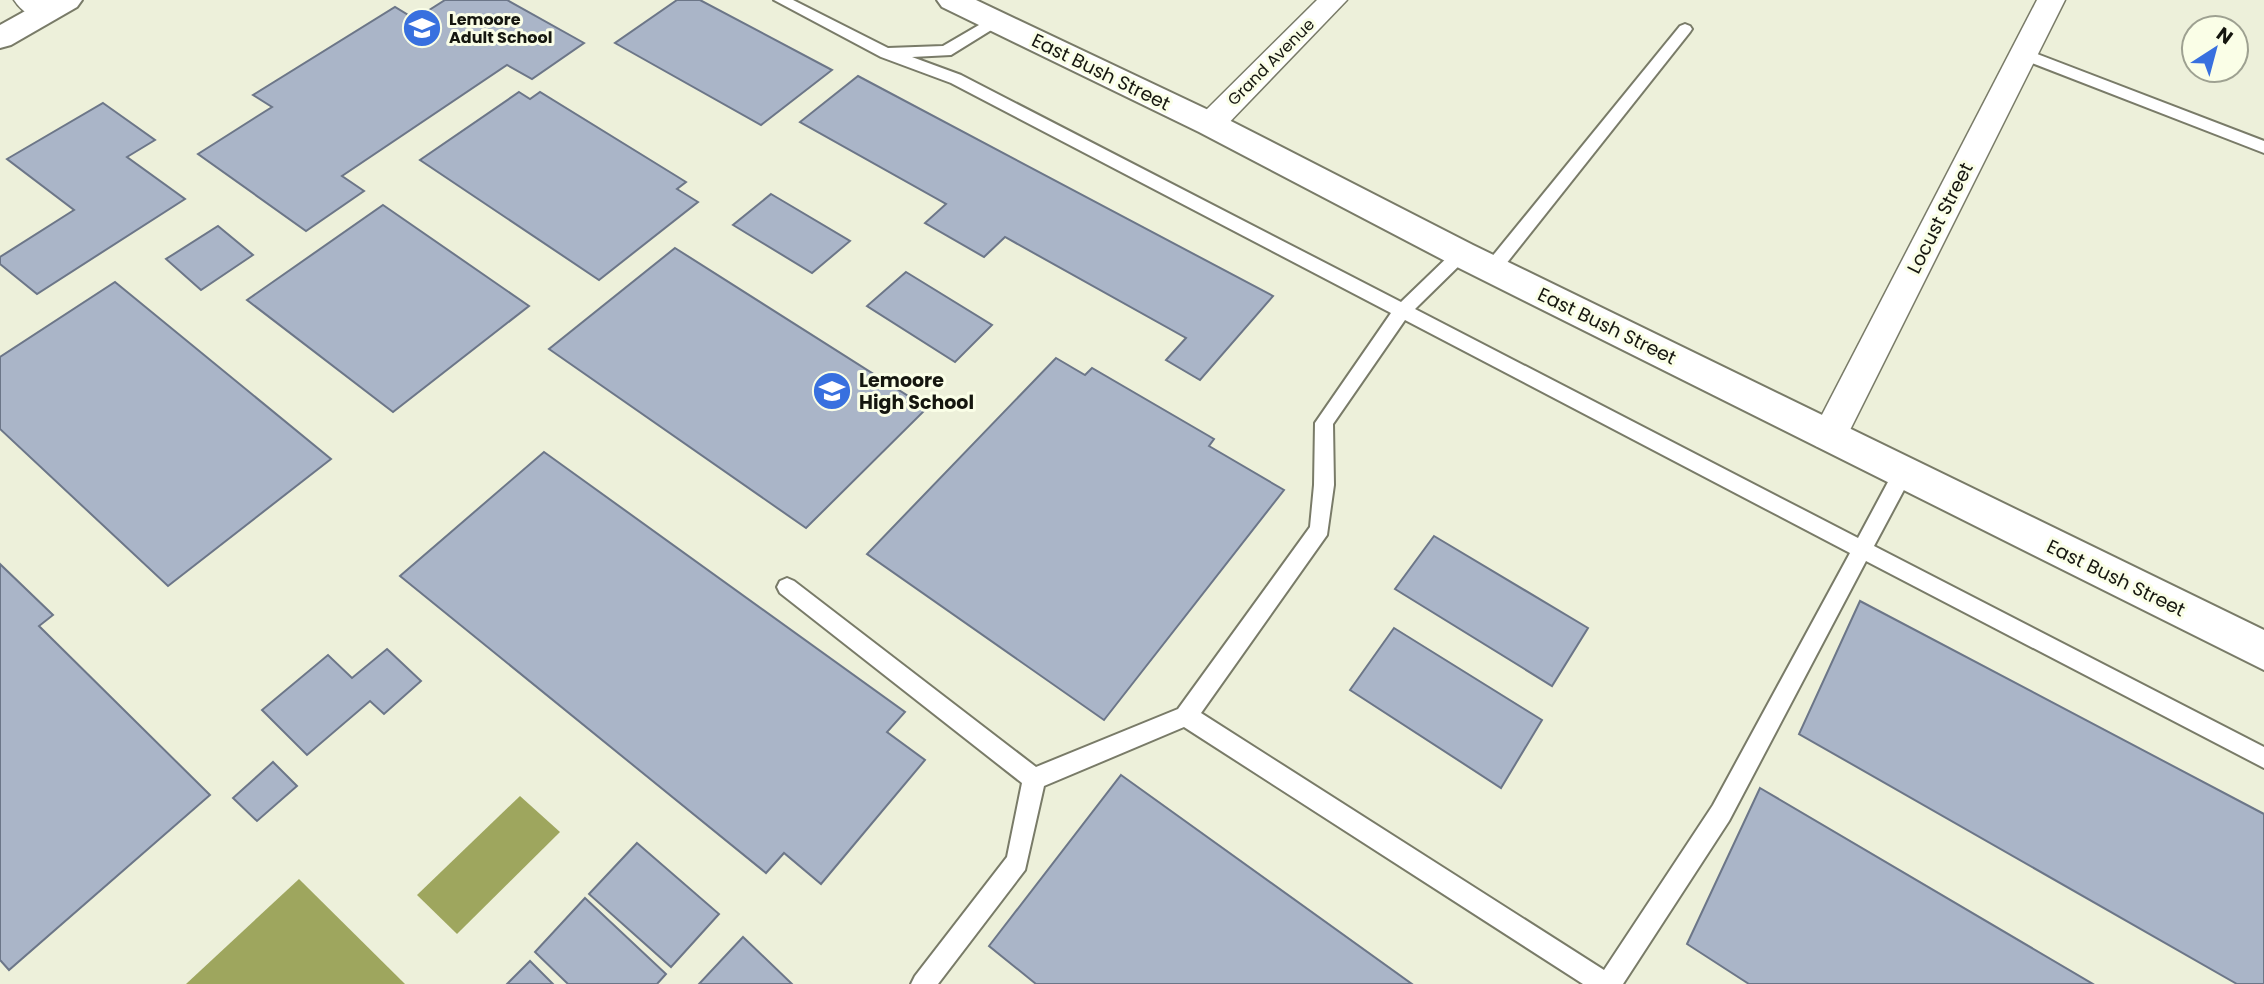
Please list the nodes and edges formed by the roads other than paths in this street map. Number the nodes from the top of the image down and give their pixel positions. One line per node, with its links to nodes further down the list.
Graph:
1 (781, 0): 9 (lane)
2 (952, 0): 6 (main road, East Bush Street)
3 (1334, 0): 11 (street, Grand Avenue)
4 (2051, 0): 10 (street, Locust Street)
5 (47, 4): 8 (main road)
6 (996, 21): 9 (lane); 11 (main road, East Bush Street)
7 (1685, 29): 13 (lane)
8 (0, 38)
9 (886, 53): 14 (lane)
10 (2024, 54): 12 (lane); 15 (street, Locust Street)
11 (1210, 124): 13 (main road, East Bush Street)
12 (2264, 147)
13 (1476, 262): 14 (lane); 15 (main road, East Bush Street)
14 (1403, 310): 17 (lane); 20 (lane)
15 (1829, 436): 16 (main road, East Bush Street)
16 (1903, 473): 17 (lane); 19 (main road, East Bush Street)
17 (1864, 548): 21 (lane); 24 (lane)
18 (787, 587): 22 (lane)
19 (2264, 651)
20 (1186, 716): 22 (lane); 24 (lane)
21 (2264, 758)
22 (1034, 779): 23 (lane)
23 (923, 984)
24 (1607, 984)

